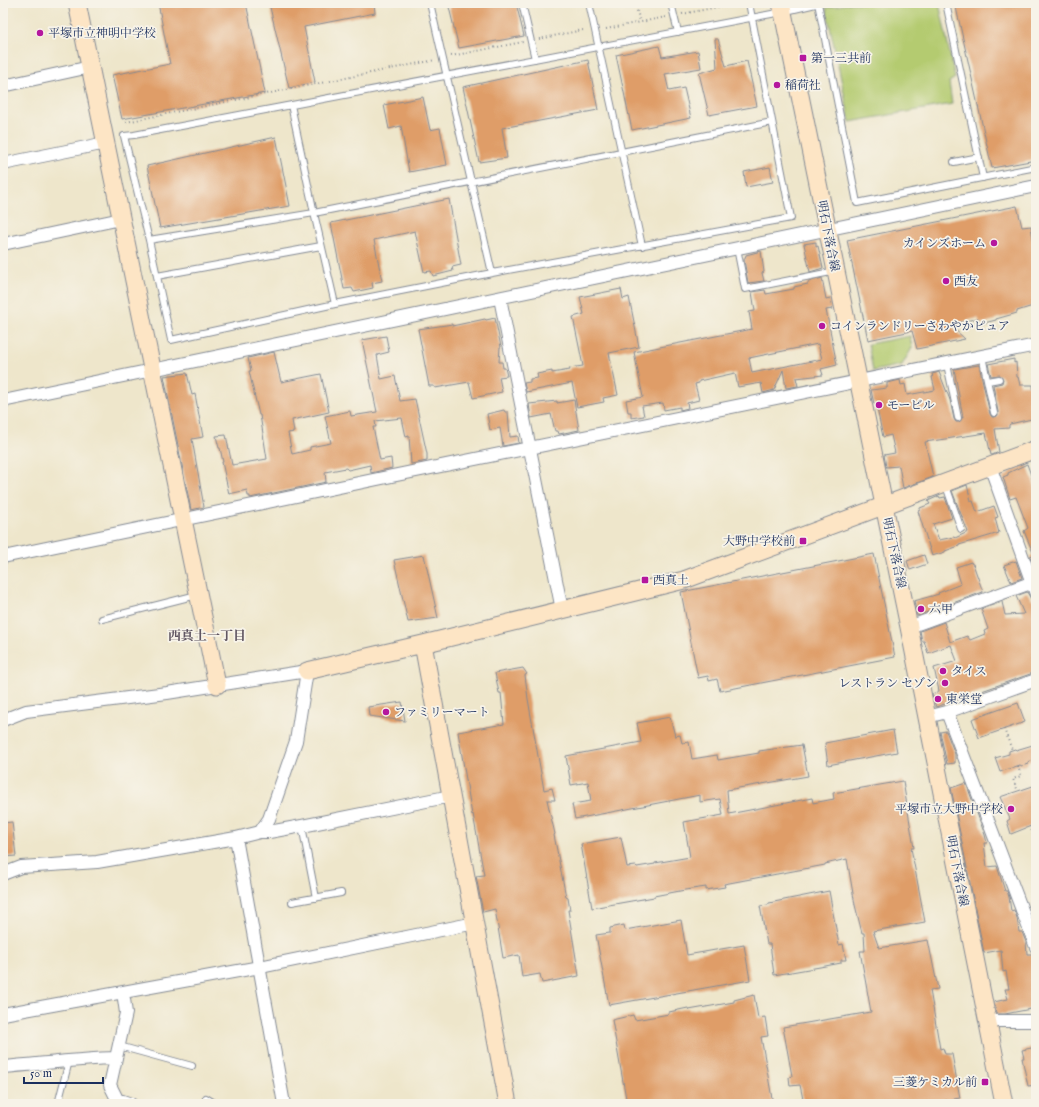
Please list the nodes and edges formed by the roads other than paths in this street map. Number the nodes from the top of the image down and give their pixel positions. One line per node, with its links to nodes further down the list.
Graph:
1 (77, 3): 14 (street)
2 (430, 3): 15 (lane)
3 (522, 3): 13 (lane)
4 (589, 3): 12 (lane)
5 (671, 3): 11 (lane)
6 (749, 3): 10 (lane)
7 (819, 3): 9 (lane); 25 (lane)
8 (946, 3): 21 (lane)
9 (781, 7): 10 (lane); 30 (street, 明石下落合線)
10 (752, 17): 11 (lane); 18 (lane)
11 (678, 32): 12 (lane)
12 (598, 47): 13 (lane); 20 (lane)
13 (535, 59): 15 (lane)
14 (90, 67): 16 (street); 19 (street)
15 (447, 76): 17 (lane); 26 (lane)
16 (3, 86)
17 (291, 105): 28 (lane); 31 (lane)
18 (772, 122): 20 (lane); 34 (lane)
19 (106, 143): 23 (street); 29 (street)
20 (621, 152): 26 (lane); 34 (lane)
21 (979, 157): 22 (lane); 25 (lane)
22 (954, 162)
23 (3, 164)
24 (1036, 167): 25 (lane)
25 (983, 178)
26 (471, 182): 28 (lane); 37 (lane)
27 (1036, 186): 30 (street)
28 (314, 213): 31 (lane); 33 (lane)
29 (121, 220): 32 (street); 44 (street)
30 (827, 230): 35 (street); 36 (street, 明石下落合線)
31 (149, 240): 38 (lane)
32 (3, 244)
33 (322, 246): 38 (lane); 40 (lane)
34 (642, 246): 37 (lane)
35 (737, 248): 36 (lane); 39 (street)
36 (836, 271): 47 (street, 明石下落合線)
37 (492, 273): 40 (lane)
38 (157, 276): 40 (lane)
39 (500, 298): 44 (street); 51 (street)
40 (335, 304)
41 (1036, 345): 42 (street)
42 (982, 356): 43 (street); 46 (lane)
43 (947, 364): 47 (street); 50 (lane)
44 (152, 370): 48 (street); 56 (street)
45 (999, 379): 46 (lane)
46 (988, 381): 49 (lane)
47 (858, 382): 51 (street); 55 (street, 明石下落合線)
48 (3, 401)
49 (994, 412)
50 (958, 418)
51 (530, 448): 56 (street); 62 (street)
52 (1036, 449): 53 (street)
53 (990, 466): 54 (street); 59 (street)
54 (945, 483): 55 (street); 57 (lane)
55 (884, 506): 62 (street); 64 (street, 明石下落合線)
56 (183, 520): 58 (street); 61 (street)
57 (961, 529)
58 (3, 557)
59 (1034, 582): 60 (street); 64 (street)
60 (1036, 594)
61 (198, 595): 63 (lane); 68 (street)
62 (562, 610): 65 (street)
63 (102, 619)
64 (909, 627): 70 (street, 明石下落合線)
65 (423, 644): 66 (street); 72 (street)
66 (307, 671): 68 (street); 74 (street)
67 (1036, 680): 69 (street)
68 (217, 685): 71 (street)
69 (947, 712): 70 (street); 81 (street)
70 (927, 717): 85 (street, 明石下落合線)
71 (3, 720)
72 (451, 796): 73 (street); 80 (street)
73 (302, 826): 74 (street); 78 (lane)
74 (260, 832): 75 (street)
75 (236, 838): 76 (street); 82 (street)
76 (3, 874)
77 (342, 893): 78 (lane)
78 (316, 898): 79 (lane)
79 (292, 902)
80 (475, 923): 82 (street); 97 (street)
81 (1036, 947)
82 (260, 967): 83 (street); 96 (street)
83 (123, 992): 84 (street); 87 (street)
84 (3, 1014)
85 (986, 1021): 86 (street); 98 (street, 明石下落合線)
86 (1036, 1021)
87 (119, 1046): 88 (street); 90 (lane)
88 (116, 1058): 89 (street); 94 (street)
89 (69, 1061): 91 (street); 93 (lane)
90 (192, 1066)
91 (3, 1067)
92 (206, 1098): 95 (lane)
93 (58, 1104)
94 (131, 1104)
95 (216, 1104)
96 (284, 1104)
97 (508, 1104)
98 (1004, 1104)

